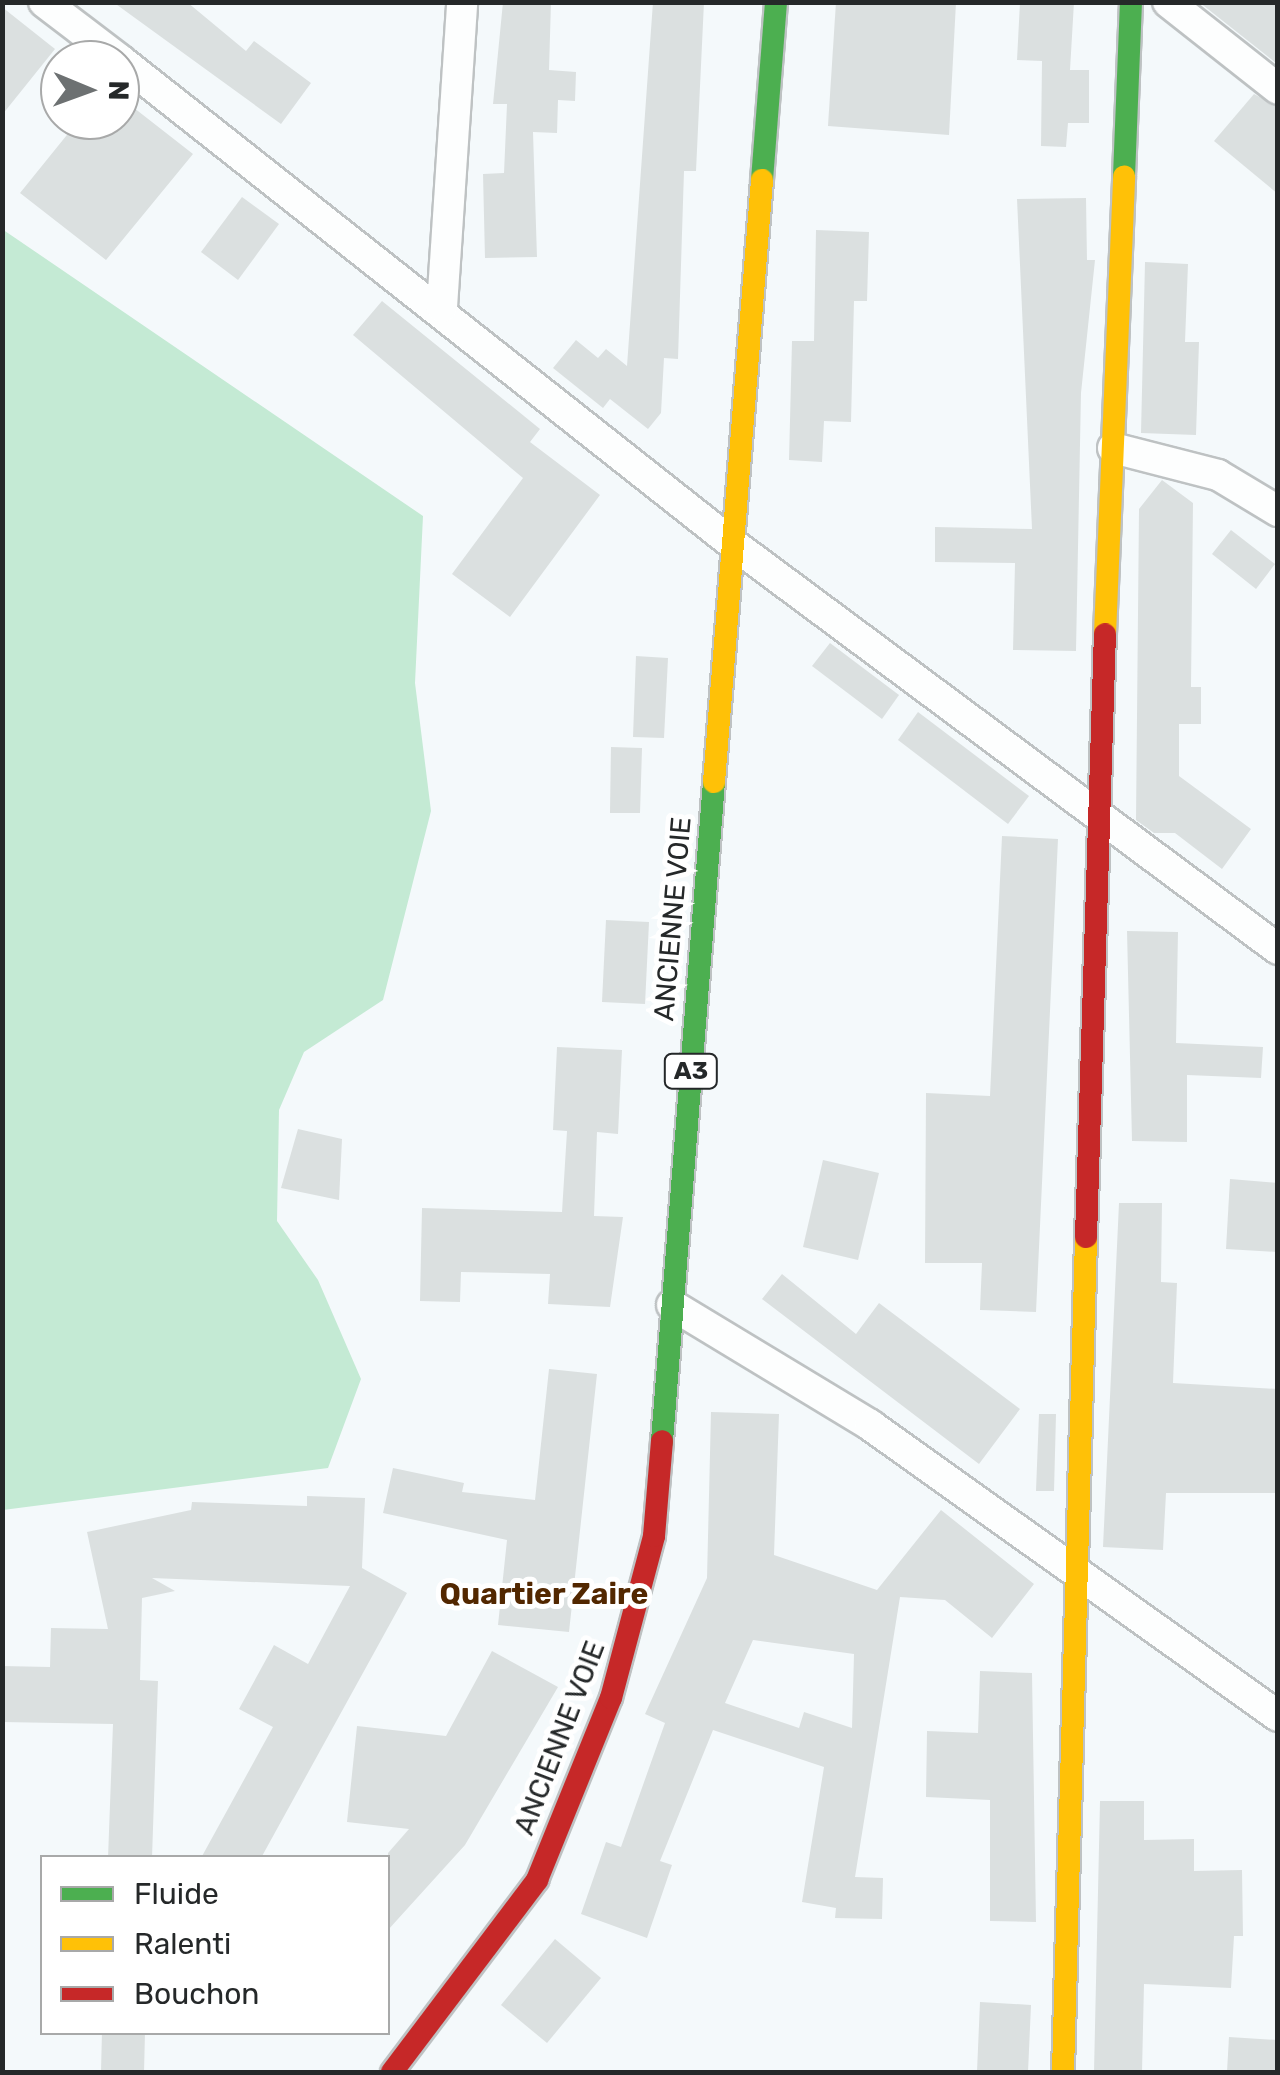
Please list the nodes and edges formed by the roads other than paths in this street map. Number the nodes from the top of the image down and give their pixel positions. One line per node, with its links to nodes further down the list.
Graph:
1 (44, 2): 6 (street)
2 (462, 2): 9 (street)
3 (776, 2): 12 (main road, ANCIENNE VOIE / A3)
4 (1131, 2): 10 (main road)
5 (1168, 2): 8 (street)
6 (94, 40)
7 (140, 75): 9 (street)
8 (1278, 89)
9 (442, 308): 12 (street)
10 (1113, 448): 11 (street); 13 (main road)
11 (1278, 511)
12 (733, 544): 13 (street); 15 (main road, ANCIENNE VOIE / A3)
13 (1096, 814): 14 (street); 16 (main road)
14 (1278, 949)
15 (672, 1304): 16 (street); 18 (main road, ANCIENNE VOIE / A3)
16 (1078, 1578): 17 (street); 19 (main road)
17 (1278, 1716)
18 (392, 2072)
19 (1063, 2072)

